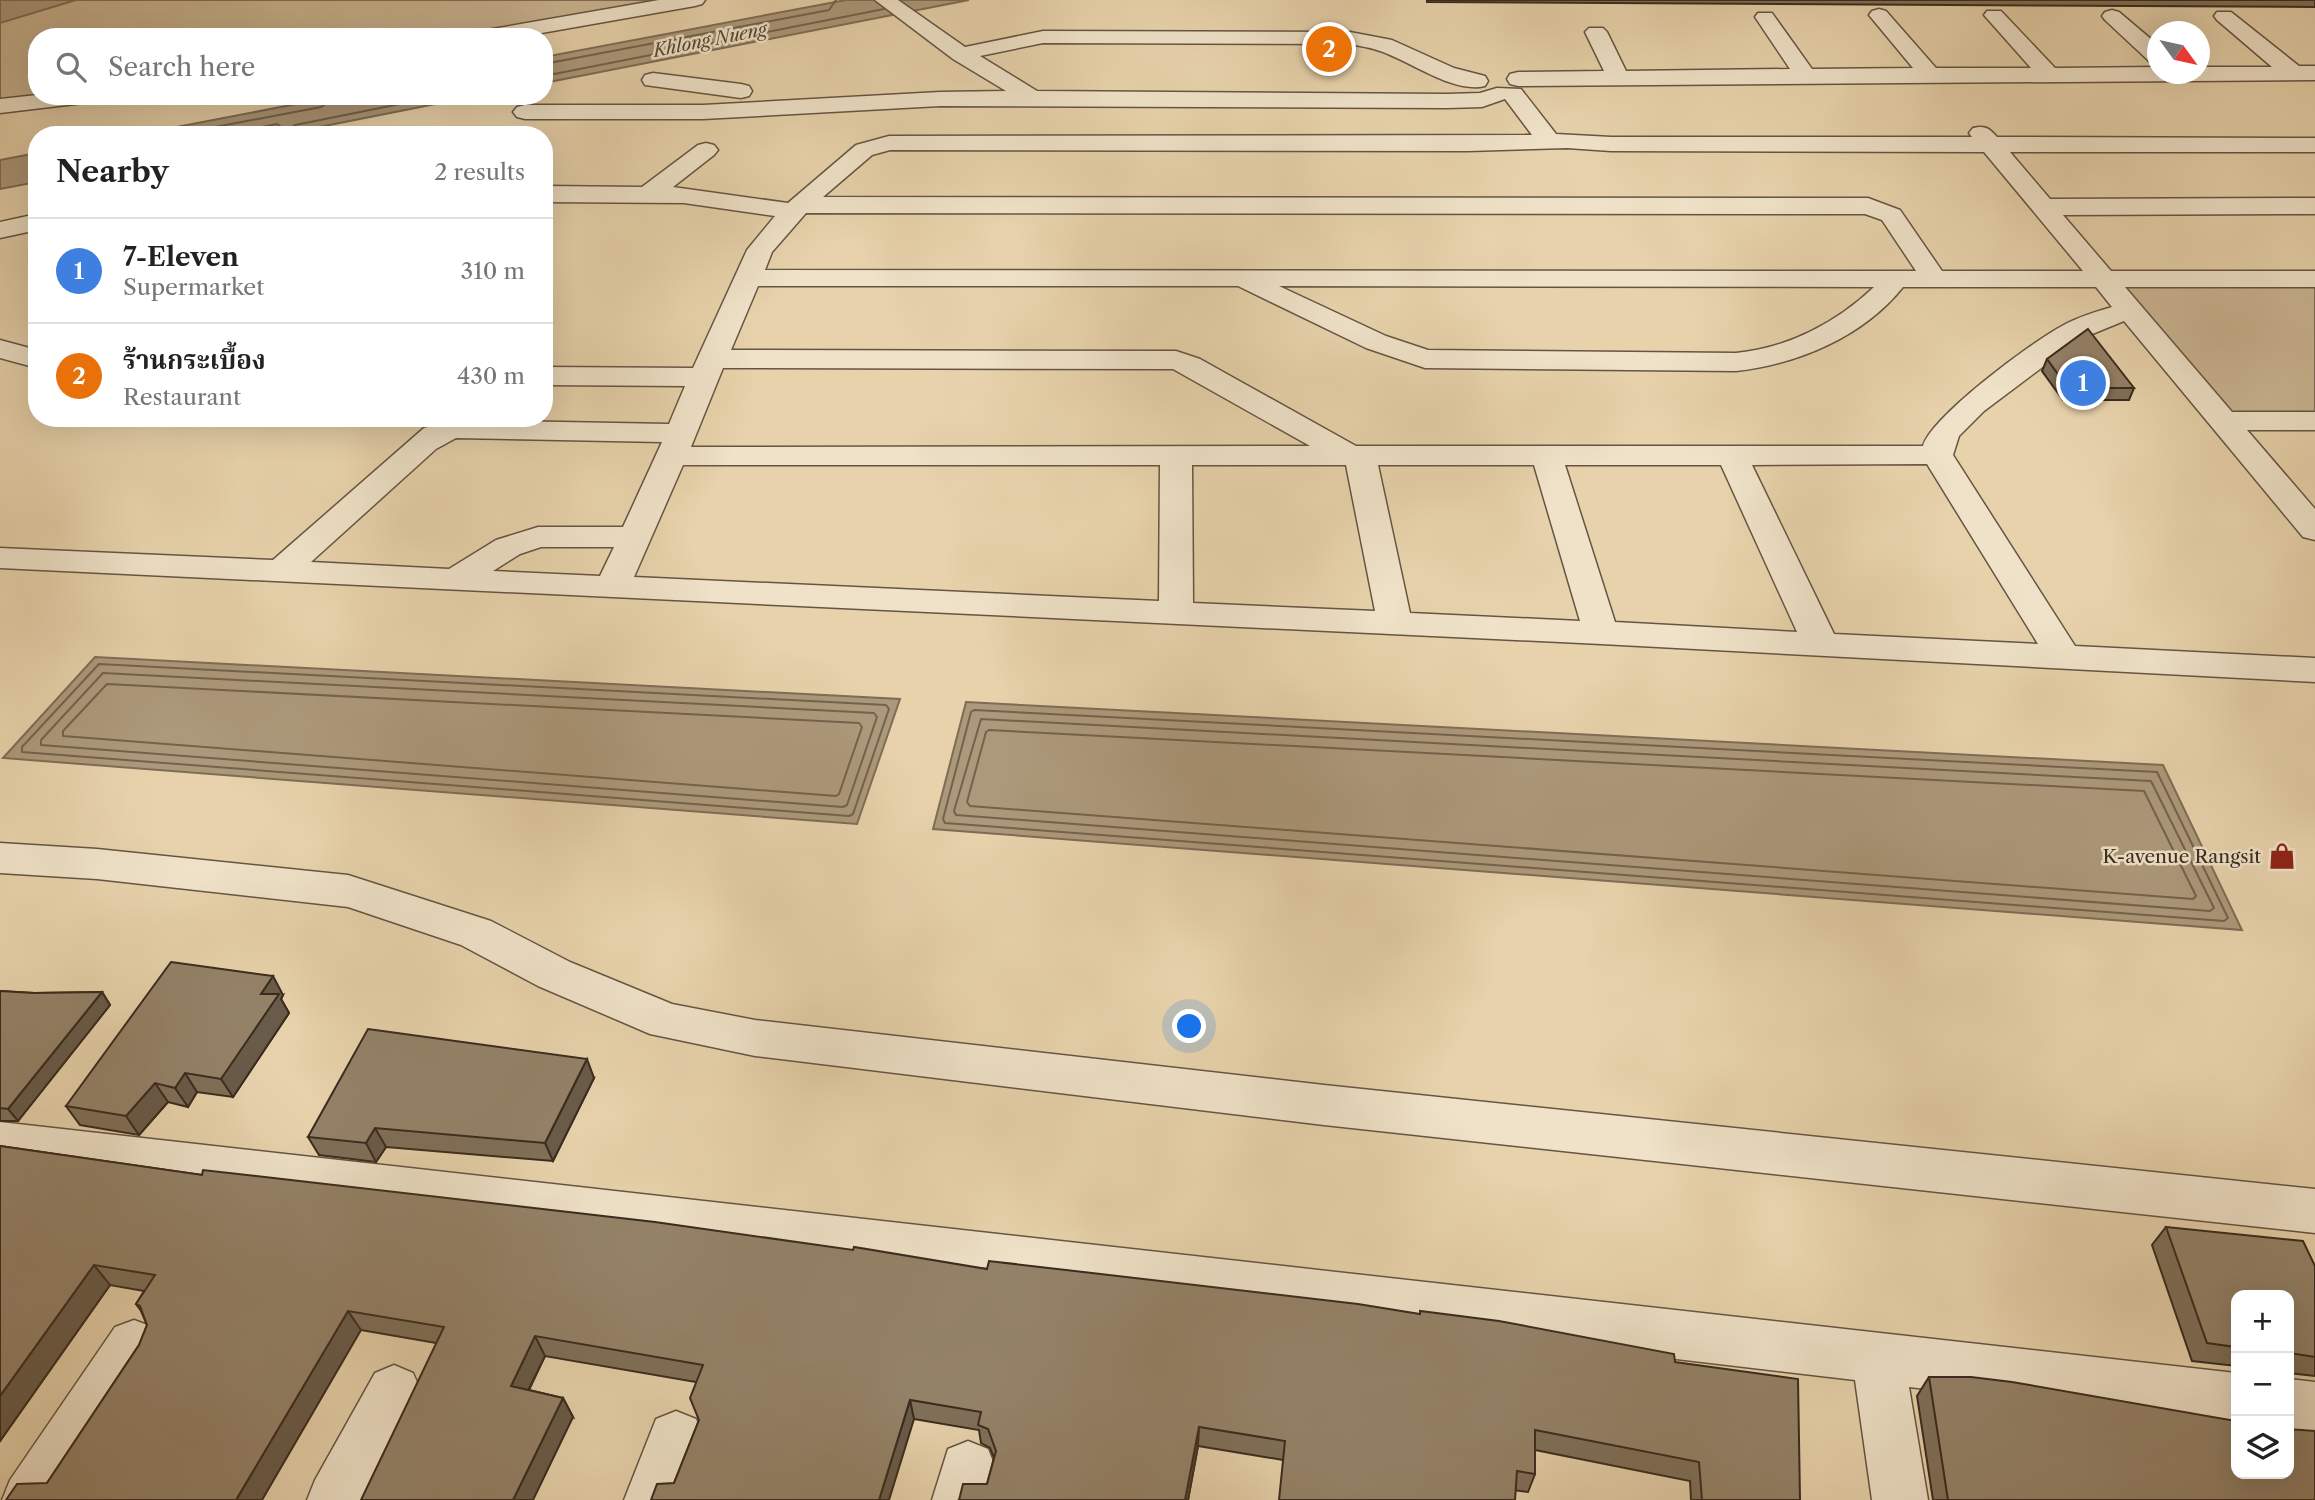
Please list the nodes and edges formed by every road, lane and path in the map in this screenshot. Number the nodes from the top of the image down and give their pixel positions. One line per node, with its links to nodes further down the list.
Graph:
1 (695, 0): 8 (street)
2 (885, 0): 12 (street)
3 (1879, 15): 17 (street)
4 (1994, 15): 18 (street)
5 (2112, 16): 11 (street)
6 (2224, 16): 13 (street)
7 (1765, 17): 16 (street)
8 (533, 28)
9 (1596, 32): 19 (street)
10 (1166, 36): 12 (street); 21 (street); 23 (street)
11 (2147, 47)
12 (961, 54): 22 (street)
13 (2304, 73): 15 (street)
14 (2147, 74): 18 (street)
15 (2210, 74)
16 (1805, 75): 17 (street); 19 (street)
17 (1930, 75): 18 (street)
18 (2050, 75)
19 (1618, 77): 21 (street)
20 (653, 80): 24 (street)
21 (1509, 89): 23 (street); 30 (street)
22 (1032, 98): 23 (street); 24 (street)
23 (1165, 98)
24 (940, 99): 27 (street)
25 (28, 103): 26 (street)
26 (0, 106)
27 (525, 113)
28 (2315, 133): 29 (street)
29 (1986, 138): 30 (street); 31 (street); 36 (street)
30 (1558, 141): 37 (street)
31 (2315, 145)
32 (706, 150): 34 (street)
33 (553, 194): 34 (street)
34 (649, 194): 37 (street)
35 (2315, 206): 36 (street)
36 (2043, 207): 45 (street)
37 (796, 208): 40 (street); 42 (street)
38 (28, 224): 39 (street)
39 (0, 230)
40 (747, 278): 41 (street); 49 (street)
41 (1238, 278): 43 (street); 43 (street)
42 (1934, 278): 43 (street); 45 (street)
43 (1895, 279)
44 (2315, 279): 45 (street)
45 (2107, 281): 46 (street)
46 (2132, 310): 51 (street); 55 (street)
47 (0, 349): 48 (street)
48 (28, 357)
49 (708, 368): 50 (street); 53 (street); 54 (street)
50 (553, 376)
51 (2223, 421): 52 (street); 59 (street)
52 (2315, 421)
53 (676, 445): 56 (street); 60 (street); 62 (street)
54 (1353, 455): 56 (street); 57 (street); 66 (street)
55 (1937, 455): 58 (street); 69 (street)
56 (1176, 456): 65 (street)
57 (1547, 457): 58 (street); 67 (street)
58 (1733, 457): 68 (street)
59 (2315, 530)
60 (635, 537): 63 (street); 64 (street)
61 (0, 558): 62 (street)
62 (282, 570): 63 (street)
63 (456, 579): 64 (street)
64 (612, 587): 65 (street)
65 (1175, 613): 66 (street)
66 (1395, 623): 67 (street)
67 (1601, 632): 68 (street)
68 (1821, 646): 69 (street)
69 (2063, 655): 70 (street)
70 (2315, 670)
71 (0, 858): 73 (street)
72 (0, 1142): 75 (street)
73 (2315, 1211)
74 (134, 1345): 81 (street)
75 (1878, 1358): 77 (street); 84 (street)
76 (394, 1391): 82 (street)
77 (2231, 1398)
78 (2294, 1406): 79 (street)
79 (2315, 1408)
80 (676, 1438): 83 (street)
81 (30, 1500)
82 (335, 1500)
83 (652, 1500)
84 (1900, 1500)

